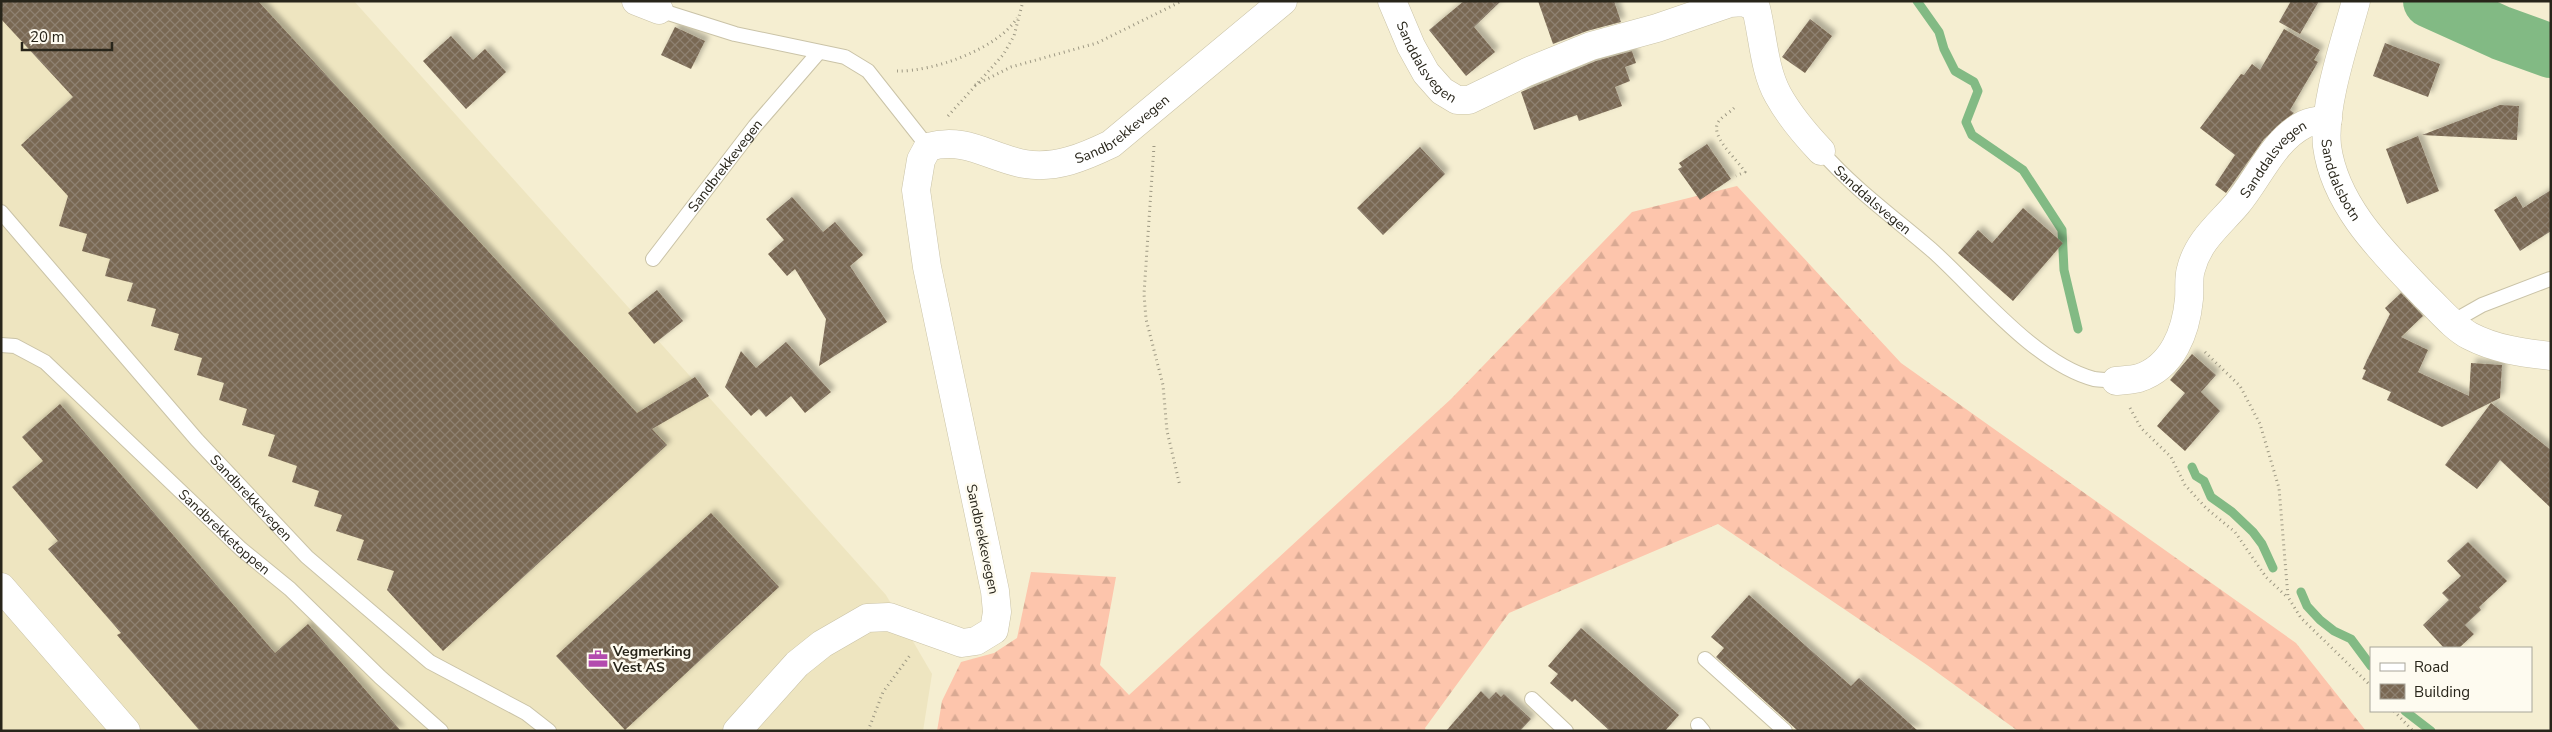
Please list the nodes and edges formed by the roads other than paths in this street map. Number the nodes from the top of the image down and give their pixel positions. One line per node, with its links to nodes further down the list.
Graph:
1 (1283, 1): 7 (street, Sandbrekkevegen)
2 (1392, 1): 8 (street, Sanddalsvegen)
3 (2356, 1): 6 (street, Sanddalsbotn)
4 (649, 4): 5 (lane)
5 (819, 52): 7 (lane); 10 (lane, Sandbrekkevegen)
6 (2328, 119): 12 (street, Sanddalsbotn); 15 (street, Sanddalsvegen)
7 (928, 146): 22 (street, Sandbrekkevegen)
8 (1820, 151): 15 (lane, Sanddalsvegen)
9 (1, 212): 21 (lane, Sandbrekkevegen)
10 (653, 259)
11 (2550, 279): 12 (lane)
12 (2452, 322): 14 (street, Sanddalsbotn)
13 (1, 345): 20 (lane, Sandbrekketoppen)
14 (2551, 356)
15 (2116, 380)
16 (1, 588): 19 (street)
17 (1705, 659): 24 (lane)
18 (1532, 699): 23 (lane)
19 (126, 731)
20 (442, 731)
21 (549, 731)
22 (736, 731)
23 (1566, 731)
24 (1785, 731)

